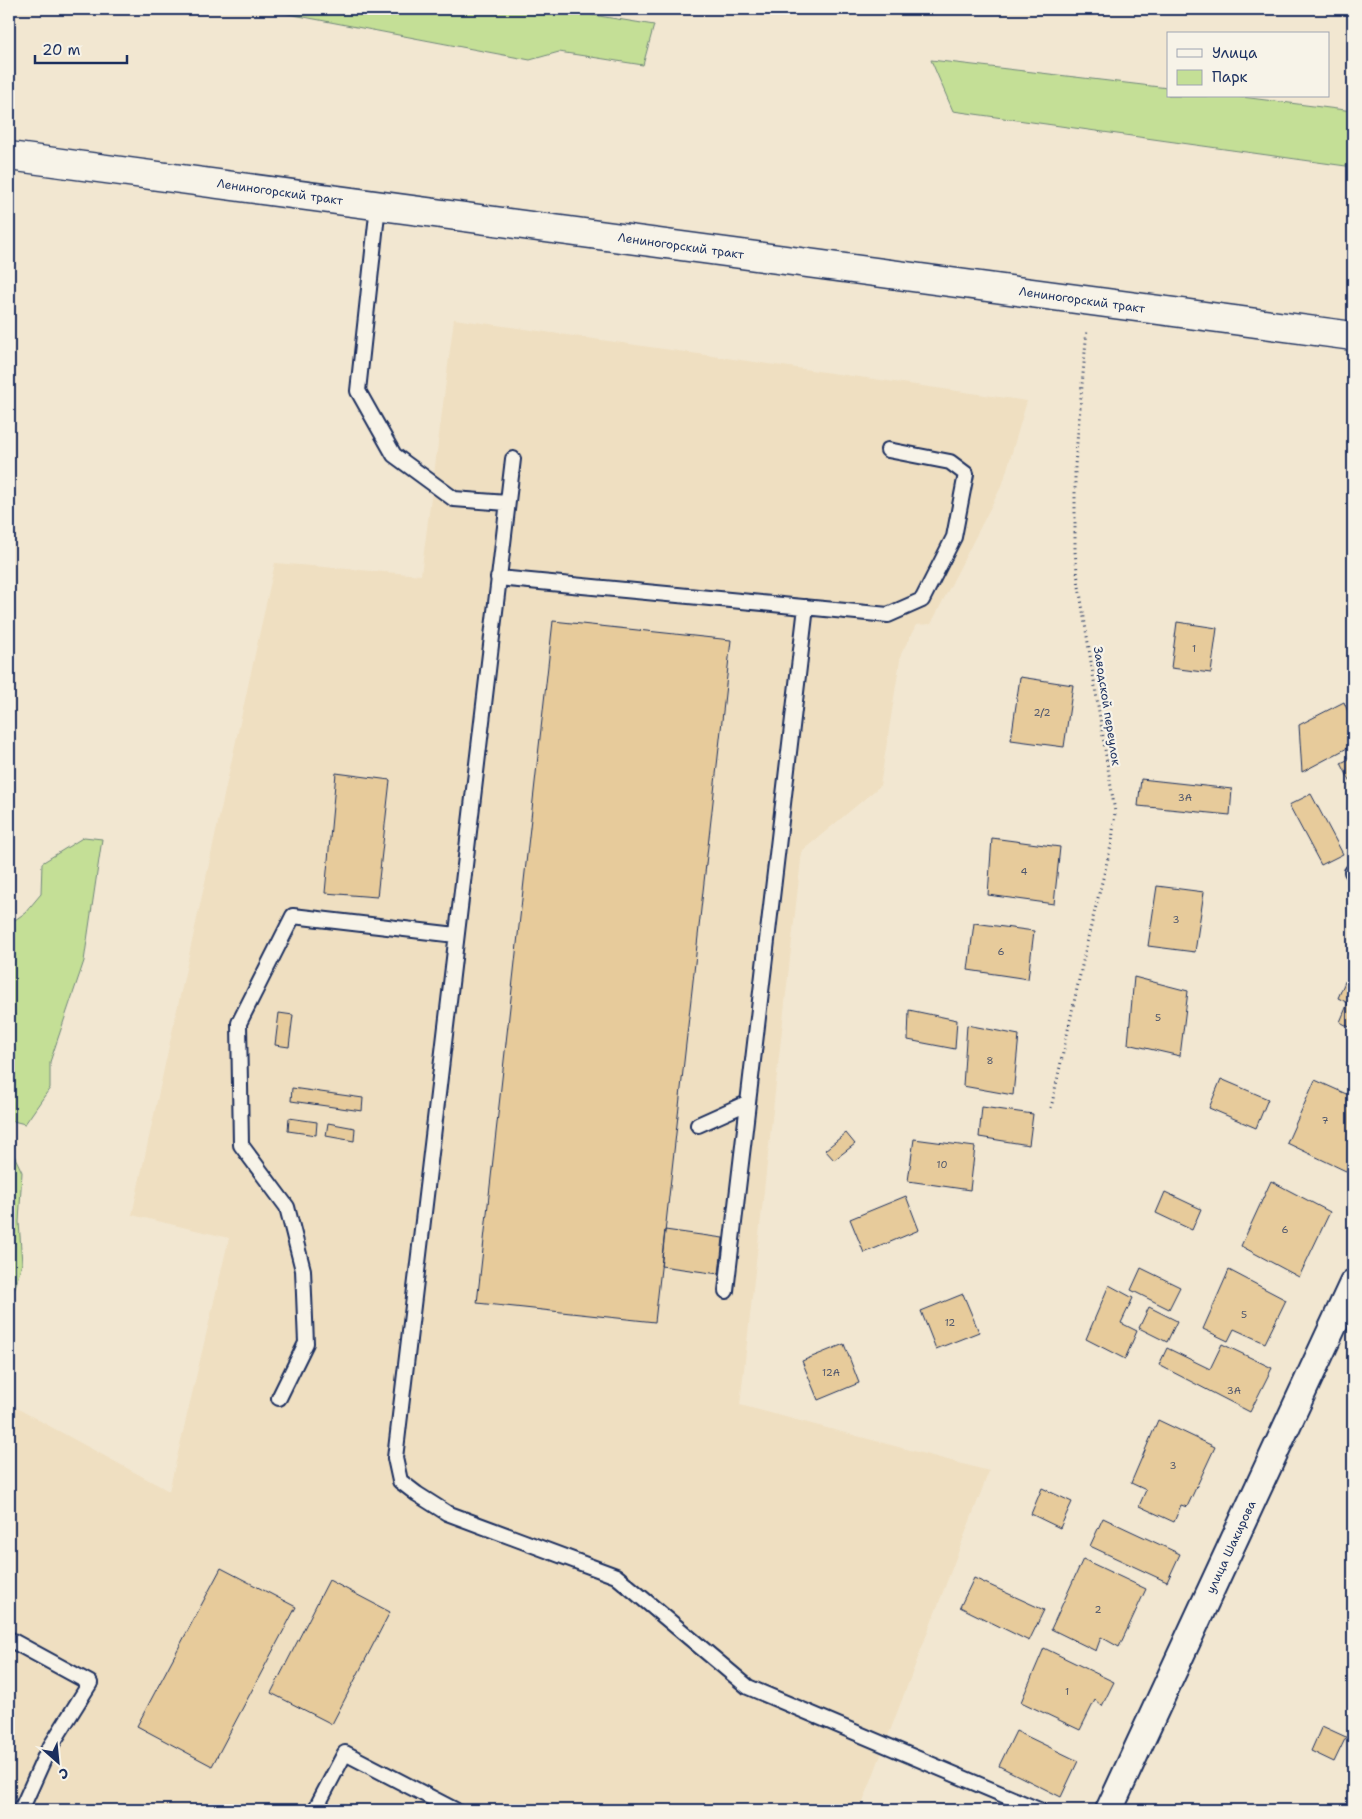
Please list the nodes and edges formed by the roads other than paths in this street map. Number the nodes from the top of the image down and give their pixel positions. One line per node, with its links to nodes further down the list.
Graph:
1 (9, 156): 2 (main road, Лениногорский тракт)
2 (378, 205): 3 (main road, Лениногорский тракт); 6 (lane)
3 (1353, 336)
4 (888, 450): 8 (lane)
5 (513, 459): 6 (lane)
6 (507, 503): 7 (lane)
7 (498, 578): 8 (lane); 9 (lane)
8 (806, 607): 10 (lane)
9 (456, 935): 14 (lane); 19 (lane)
10 (748, 1103): 11 (lane); 13 (lane)
11 (698, 1125)
12 (1353, 1283): 20 (street, улица Шакирова)
13 (726, 1291)
14 (279, 1398)
15 (9, 1638): 16 (lane)
16 (21, 1810)
17 (315, 1810): 18 (lane)
18 (454, 1810)
19 (1039, 1810)
20 (1109, 1810)

